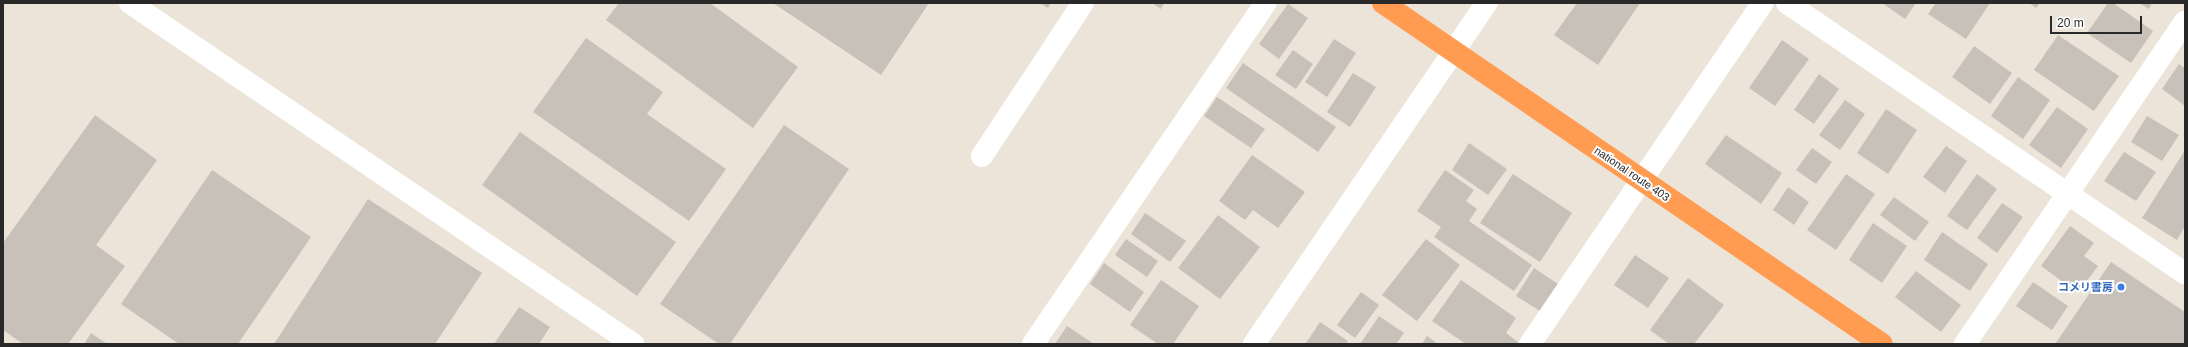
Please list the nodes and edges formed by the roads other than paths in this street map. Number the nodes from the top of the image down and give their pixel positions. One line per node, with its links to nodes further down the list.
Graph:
1 (130, 3): 14 (street)
2 (1083, 3): 10 (street)
3 (1266, 3): 15 (street)
4 (1383, 3): 9 (highway, national route 403)
5 (1487, 3): 9 (street)
6 (1763, 3): 11 (street)
7 (1787, 3): 12 (street)
8 (2185, 22): 12 (street)
9 (1453, 53): 11 (highway, national route 403); 16 (street)
10 (982, 156)
11 (1642, 181): 17 (street); 18 (highway, national route 403)
12 (2068, 193): 13 (street); 19 (street)
13 (2185, 273)
14 (633, 344)
15 (1033, 344)
16 (1254, 344)
17 (1530, 344)
18 (1882, 344)
19 (1965, 344)

